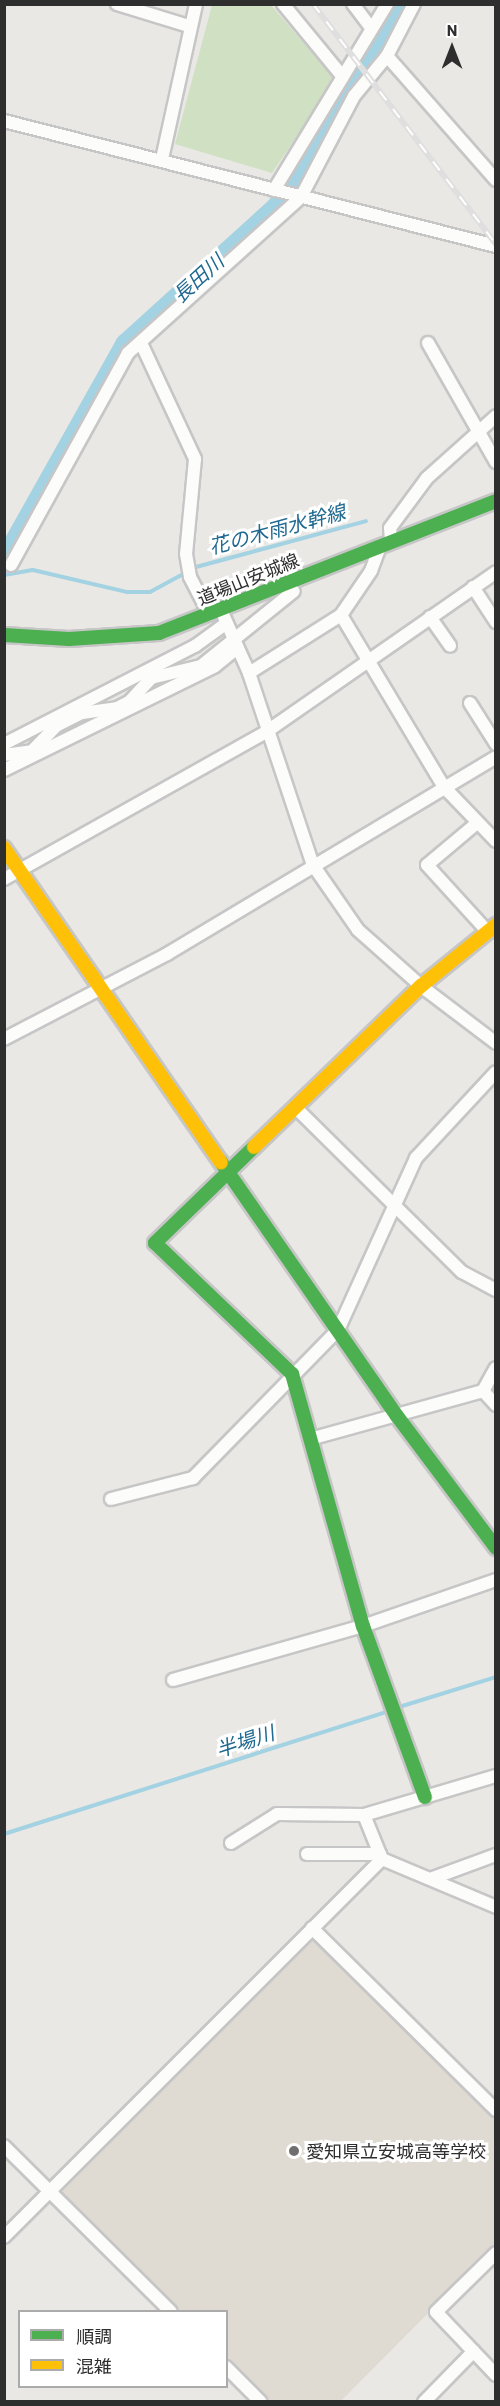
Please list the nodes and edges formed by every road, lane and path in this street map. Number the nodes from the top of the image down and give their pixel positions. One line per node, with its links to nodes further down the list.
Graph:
1 (117, 4): 7 (street)
2 (196, 4): 7 (street)
3 (283, 4): 10 (street)
4 (353, 4): 8 (street)
5 (387, 4): 8 (street)
6 (414, 4): 9 (street)
7 (189, 26): 12 (street)
8 (372, 29): 10 (street)
9 (387, 56): 13 (street); 15 (street)
10 (343, 76): 14 (street)
11 (4, 121): 12 (street)
12 (162, 159): 14 (street)
13 (495, 180)
14 (277, 191): 15 (street)
15 (298, 196): 16 (street); 17 (street)
16 (495, 246)
17 (141, 343): 24 (street); 28 (street)
18 (428, 343): 20 (street)
19 (495, 416): 20 (street)
20 (480, 429): 21 (street); 23 (street)
21 (495, 462)
22 (495, 501): 23 (street, 道場山安城線)
23 (385, 544): 28 (street, 道場山安城線); 29 (street)
24 (11, 565)
25 (495, 572): 26 (street)
26 (473, 587): 30 (street); 31 (street)
27 (294, 591): 34 (street)
28 (215, 612): 32 (street); 33 (street, 道場山安城線)
29 (341, 615): 36 (street); 37 (street)
30 (430, 616): 35 (street); 36 (street)
31 (495, 621)
32 (227, 623): 34 (street); 40 (street)
33 (4, 635)
34 (235, 644): 37 (street); 42 (street); 44 (street)
35 (450, 646)
36 (369, 659): 39 (street); 45 (street)
37 (249, 673): 39 (street)
38 (471, 703): 41 (street)
39 (266, 732): 49 (street); 50 (street)
40 (4, 744)
41 (495, 744)
42 (4, 755)
43 (495, 756): 45 (street)
44 (4, 770)
45 (444, 787): 46 (street); 49 (street)
46 (477, 823): 47 (street); 52 (street)
47 (495, 841)
48 (4, 848): 50 (street)
49 (313, 865): 53 (street); 54 (street)
50 (20, 870): 51 (street); 54 (street)
51 (4, 879)
52 (492, 928): 53 (street)
53 (421, 986): 56 (street); 58 (street)
54 (104, 988): 55 (street); 59 (street)
55 (4, 1039)
56 (495, 1043)
57 (495, 1072): 60 (street)
58 (295, 1107): 59 (street); 60 (street)
59 (229, 1173): 62 (street); 64 (street)
60 (394, 1206): 61 (street); 62 (street)
61 (495, 1290)
62 (338, 1330): 64 (street); 67 (street)
63 (495, 1368): 65 (street)
64 (292, 1374): 68 (street); 69 (street)
65 (483, 1391): 66 (street); 67 (street)
66 (495, 1405)
67 (397, 1416): 68 (street); 70 (street)
68 (310, 1438): 72 (street)
69 (111, 1499)
70 (495, 1548)
71 (495, 1580): 72 (street)
72 (363, 1626): 73 (street); 75 (street)
73 (173, 1680)
74 (495, 1776): 75 (street)
75 (425, 1797): 76 (street)
76 (364, 1815): 77 (street); 79 (street)
77 (231, 1843)
78 (307, 1854): 79 (street)
79 (381, 1856): 81 (street); 83 (street)
80 (495, 1856): 81 (street)
81 (433, 1878): 82 (street)
82 (495, 1907)
83 (312, 1928): 84 (street); 86 (street)
84 (495, 2110)
85 (4, 2146): 86 (street)
86 (49, 2192): 87 (street); 89 (street)
87 (4, 2237)
88 (495, 2253): 90 (street)
89 (169, 2310)
90 (474, 2351): 92 (street); 94 (street)
91 (228, 2369): 93 (street)
92 (495, 2375)
93 (261, 2402)
94 (424, 2402)

